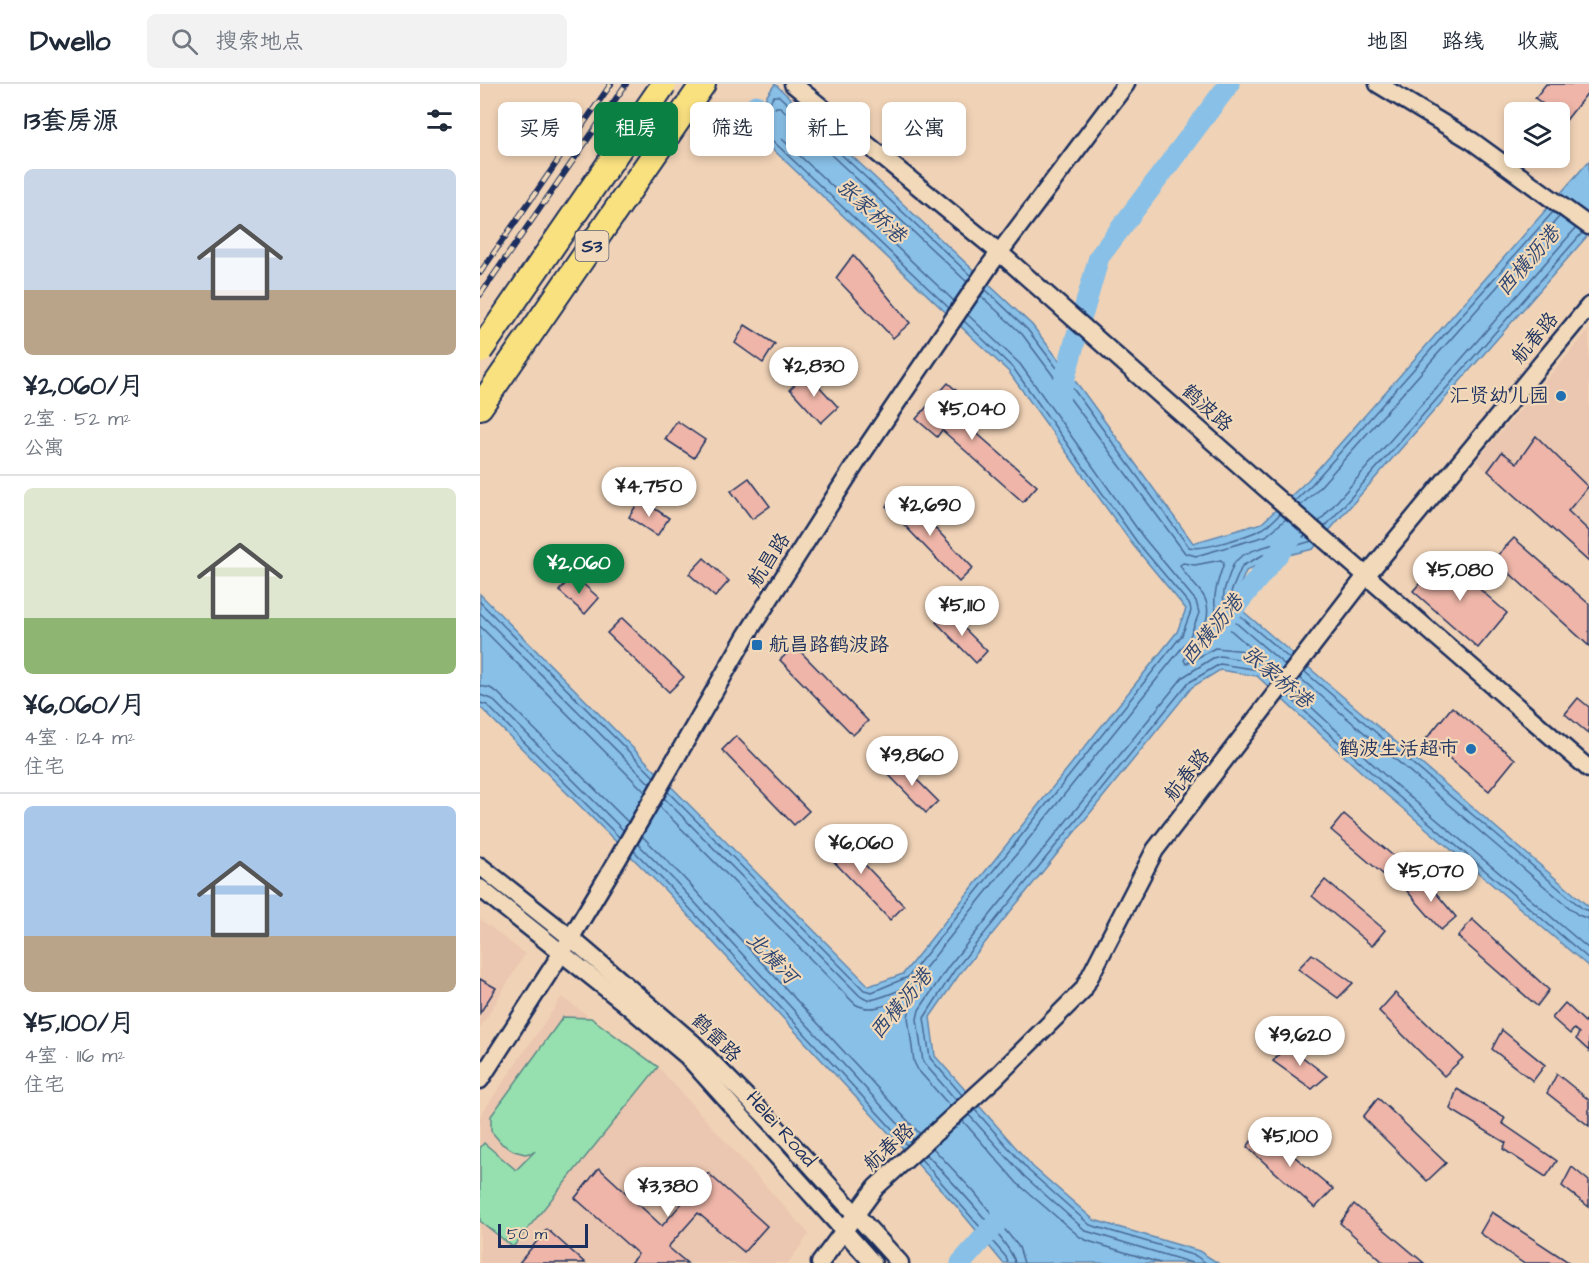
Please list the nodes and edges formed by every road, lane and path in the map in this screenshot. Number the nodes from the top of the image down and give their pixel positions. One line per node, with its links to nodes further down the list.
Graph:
1 (664, 84): 9 (highway, S3, bridge)
2 (793, 84): 7 (street, 鹤波路)
3 (1126, 84): 7 (street, 航昌路)
4 (1378, 84): 6 (street)
5 (701, 88): 10 (highway, S3)
6 (1589, 226)
7 (1000, 253): 11 (street, 鹤波路); 15 (street, 航昌路)
8 (1589, 306): 11 (street, 航春路)
9 (480, 351)
10 (480, 407)
11 (1366, 576): 12 (street, 鹤波路); 18 (street, 航春路)
12 (1589, 769)
13 (480, 866): 15 (street, 鹤雷路)
14 (480, 888): 16 (street)
15 (571, 938): 16 (street, 航昌路); 18 (street, 鹤雷路)
16 (561, 954): 17 (street, 航昌路); 19 (street, Helei Road)
17 (480, 1080)
18 (855, 1215): 19 (street, 航春路); 22 (street, 鹤雷路)
19 (843, 1230): 20 (street, 航春路); 21 (street, Helei Road)
20 (820, 1263)
21 (873, 1263)
22 (900, 1263)

